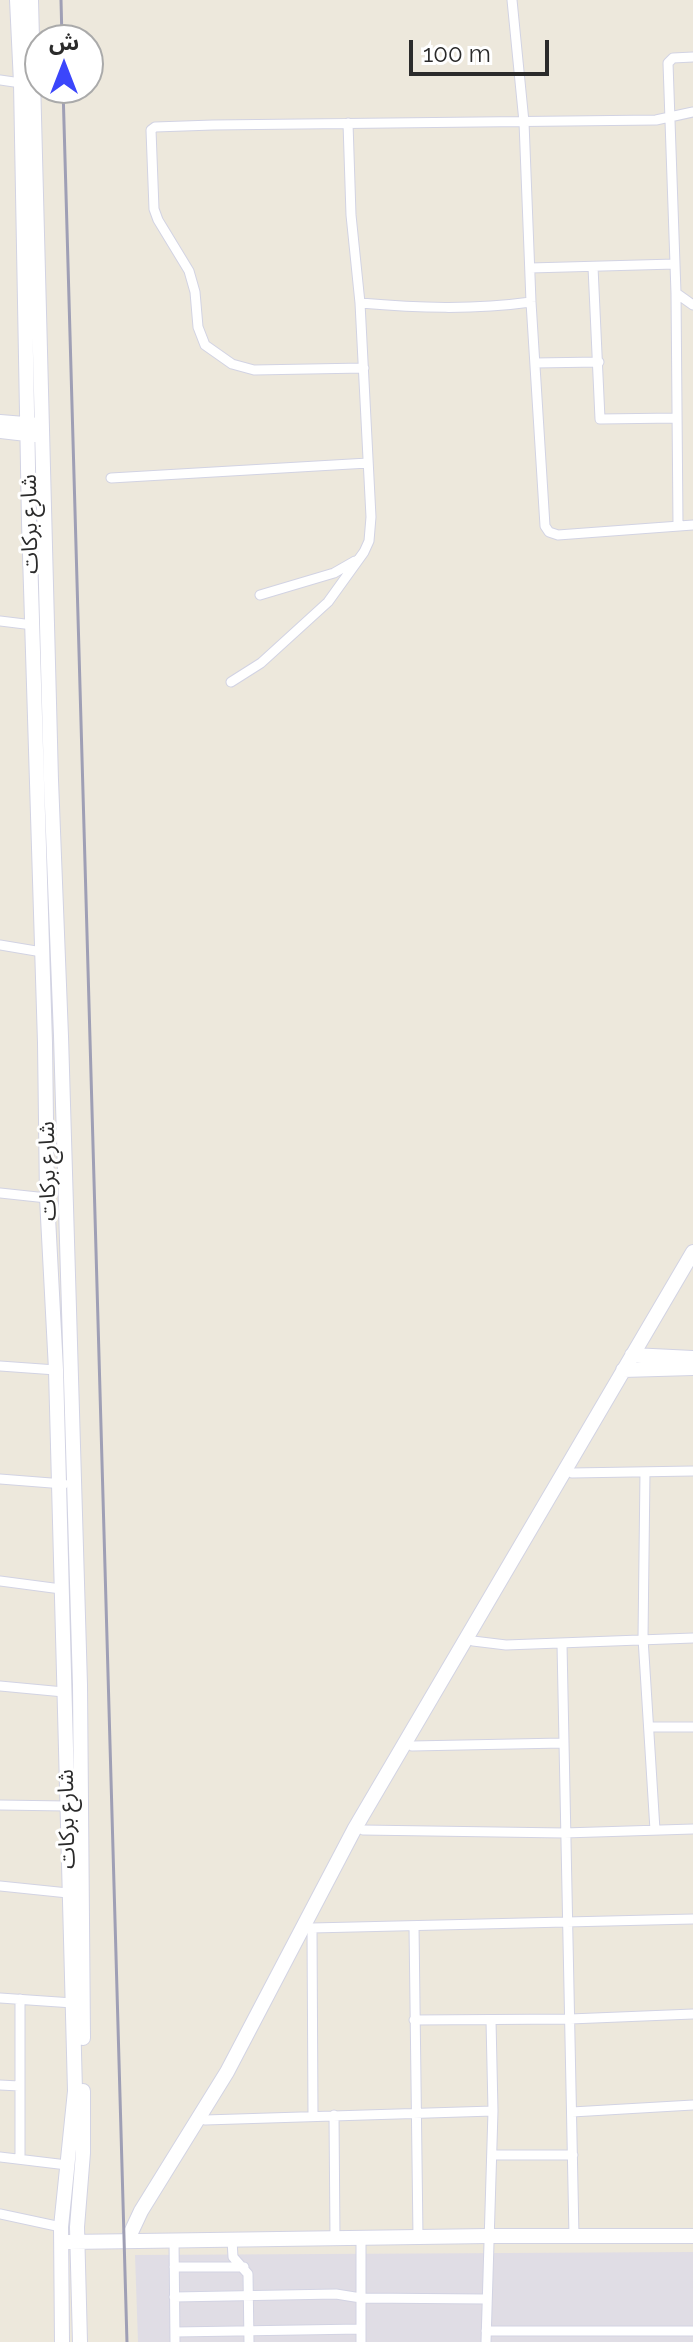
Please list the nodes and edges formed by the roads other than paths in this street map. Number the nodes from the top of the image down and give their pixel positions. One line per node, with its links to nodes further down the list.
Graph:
1 (17, 0): 6 (main road, شارع بركات)
2 (31, 0): 23 (main road, شارع بركات)
3 (512, 0): 9 (street)
4 (693, 57): 8 (street)
5 (0, 80): 6 (street)
6 (21, 83): 23 (main road, شارع بركات)
7 (693, 112): 8 (street)
8 (670, 118): 9 (street); 11 (street)
9 (524, 122): 10 (street); 13 (street)
10 (348, 123): 16 (street); 20 (street)
11 (675, 264): 12 (street); 14 (street)
12 (593, 267): 13 (street); 18 (street)
13 (530, 268): 15 (street)
14 (676, 293): 17 (street); 21 (street)
15 (531, 302): 16 (street); 19 (street)
16 (360, 303): 20 (street)
17 (693, 305)
18 (599, 362): 19 (street); 21 (street)
19 (535, 363): 27 (street)
20 (364, 368): 25 (street)
21 (676, 418): 27 (street)
22 (0, 422): 23 (main road)
23 (35, 430): 24 (main road); 32 (main road, شارع بركات); 50 (main road, شارع بركات)
24 (0, 431)
25 (368, 463): 26 (street); 29 (street)
26 (111, 478)
27 (678, 525): 28 (street)
28 (693, 525)
29 (358, 560): 30 (street); 33 (street)
30 (260, 595)
31 (0, 621): 32 (street)
32 (33, 625): 35 (main road, شارع بركات)
33 (231, 682)
34 (0, 945): 35 (street)
35 (42, 952): 37 (main road, شارع بركات)
36 (0, 1193): 37 (street)
37 (47, 1198): 44 (main road, شارع بركات)
38 (693, 1252): 41 (main road)
39 (693, 1267): 41 (main road)
40 (693, 1358): 41 (main road)
41 (632, 1363): 43 (main road); 47 (main road); 75 (main road)
42 (0, 1366): 44 (street)
43 (693, 1368)
44 (56, 1370): 49 (main road, شارع بركات)
45 (693, 1471): 46 (street)
46 (645, 1472): 47 (street); 53 (street)
47 (572, 1473): 55 (main road)
48 (0, 1479): 49 (street)
49 (58, 1484): 50 (street); 52 (main road, شارع بركات)
50 (74, 1484): 108 (main road, شارع بركات)
51 (0, 1581): 52 (street)
52 (61, 1589): 58 (main road, شارع بركات)
53 (643, 1638): 54 (street); 56 (street); 59 (street)
54 (693, 1638)
55 (473, 1641): 56 (street); 62 (main road)
56 (562, 1644): 61 (street)
57 (0, 1686): 58 (street)
58 (64, 1692): 64 (main road, شارع بركات)
59 (650, 1727): 60 (street); 67 (street)
60 (693, 1727)
61 (563, 1743): 62 (street); 68 (street)
62 (412, 1746): 66 (main road)
63 (0, 1805): 64 (street)
64 (66, 1806): 70 (main road, شارع بركات)
65 (693, 1829): 67 (street)
66 (363, 1830): 68 (street); 74 (main road)
67 (655, 1830): 68 (street)
68 (564, 1833): 72 (street)
69 (0, 1886): 70 (street)
70 (68, 1893): 78 (main road, شارع بركات)
71 (693, 1919): 72 (street)
72 (567, 1923): 73 (street); 80 (street)
73 (414, 1926): 74 (street); 81 (street)
74 (312, 1928): 75 (main road); 90 (street)
75 (289, 1963): 91 (main road); 107 (main road)
76 (0, 1998): 77 (street)
77 (20, 1999): 78 (street); 84 (street)
78 (73, 2003): 96 (main road, شارع بركات)
79 (693, 2014): 80 (street)
80 (570, 2019): 82 (street); 88 (street)
81 (414, 2020): 82 (street); 87 (street)
82 (491, 2020): 86 (street)
83 (0, 2085): 84 (street)
84 (19, 2086): 95 (street)
85 (693, 2105): 88 (street)
86 (493, 2111): 87 (street); 92 (street)
87 (415, 2112): 89 (street); 102 (street)
88 (572, 2112): 93 (street)
89 (334, 2115): 90 (street); 103 (street)
90 (313, 2116): 91 (street)
91 (205, 2120): 107 (main road)
92 (492, 2155): 93 (street); 99 (street)
93 (573, 2155): 100 (street)
94 (0, 2157): 95 (street)
95 (20, 2158): 96 (street)
96 (67, 2165): 98 (main road, شارع بركات)
97 (0, 2214): 98 (street)
98 (61, 2235): 108 (main road); 120 (main road, شارع بركات)
99 (488, 2236): 100 (main road); 102 (main road); 114 (street)
100 (574, 2236): 101 (main road)
101 (693, 2236)
102 (418, 2237): 104 (main road)
103 (335, 2238): 104 (main road); 106 (main road)
104 (361, 2238): 113 (street)
105 (174, 2240): 106 (main road); 107 (main road); 109 (street)
106 (232, 2240): 110 (street)
107 (132, 2241): 108 (main road)
108 (77, 2242): 121 (main road, شارع بركات)
109 (174, 2267): 110 (street); 112 (street)
110 (244, 2267): 111 (street)
111 (249, 2296): 112 (street); 113 (street); 116 (street)
112 (174, 2297): 118 (street)
113 (361, 2298): 114 (street); 115 (street)
114 (486, 2299): 119 (street)
115 (361, 2329): 116 (street); 123 (street)
116 (249, 2331): 118 (street); 122 (street)
117 (693, 2331): 119 (street)
118 (175, 2337)
119 (486, 2337)
120 (62, 2342)
121 (80, 2342)
122 (249, 2342)
123 (361, 2342)

